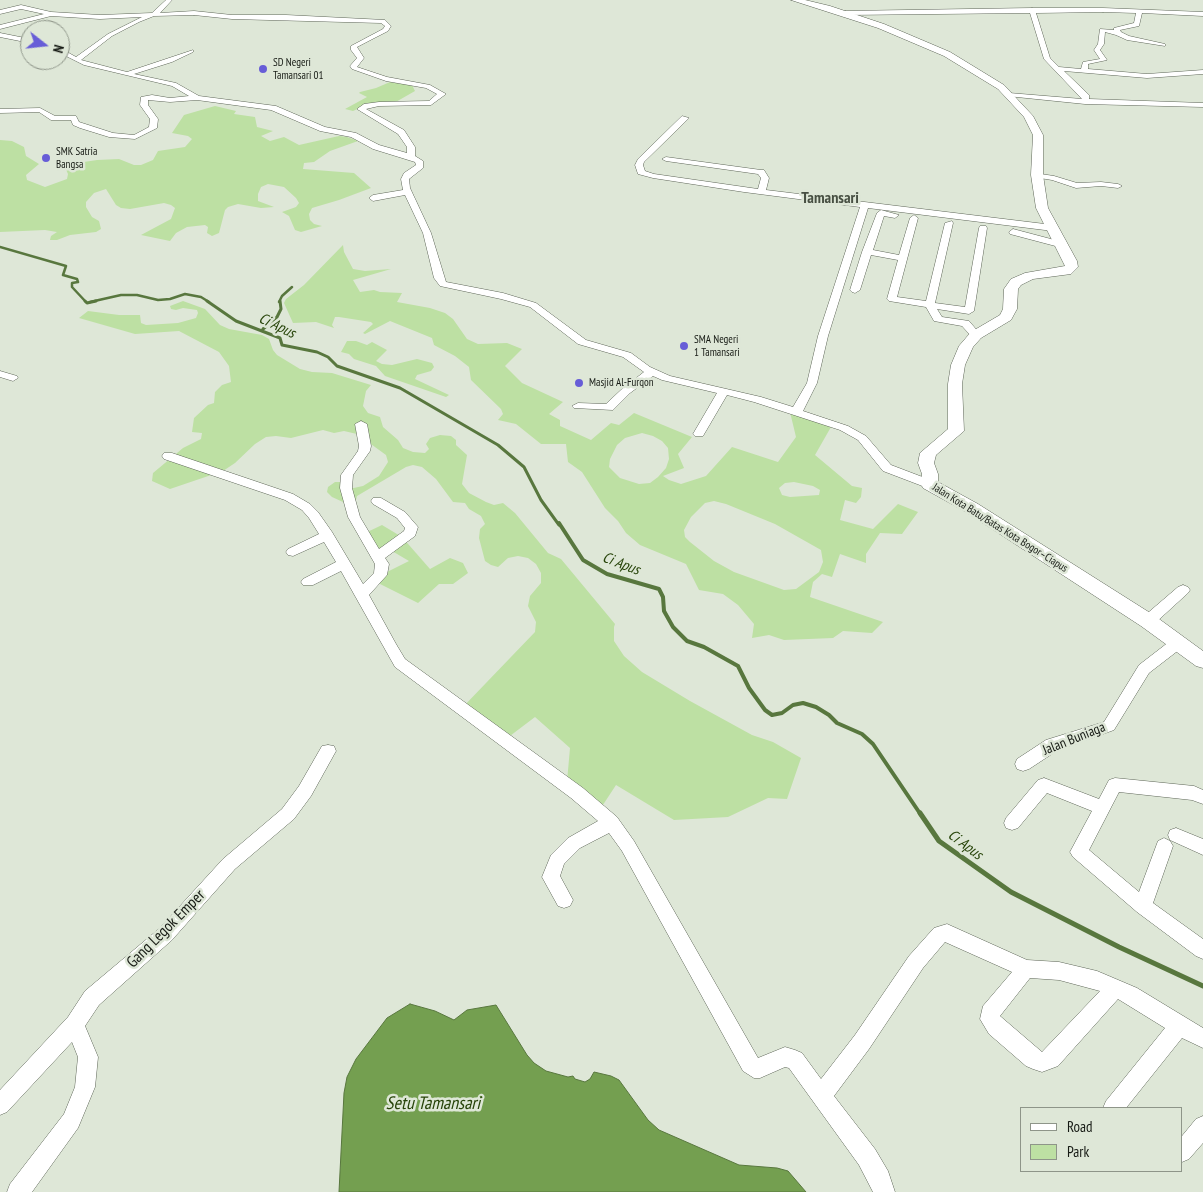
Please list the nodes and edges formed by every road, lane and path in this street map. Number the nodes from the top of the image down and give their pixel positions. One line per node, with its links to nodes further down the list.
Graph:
1 (169, 0): 9 (street)
2 (795, 0): 10 (main road, Jalan Kota Batu/Batas Kota Bogor–Ciapus)
3 (1166, 6): 7 (street)
4 (1032, 10): 6 (street); 10 (street); 20 (street)
5 (0, 12): 8 (street)
6 (1139, 12): 7 (street); 13 (street)
7 (1160, 12): 11 (street)
8 (51, 14): 9 (street); 12 (street)
9 (155, 14): 19 (street); 30 (street)
10 (845, 14): 24 (main road, Jalan Kota Batu/Batas Kota Bogor–Ciapus)
11 (1203, 14)
12 (0, 27)
13 (1118, 33): 16 (street); 21 (street)
14 (0, 36): 15 (street)
15 (20, 39)
16 (1163, 45)
17 (191, 51): 23 (street)
18 (70, 56): 19 (street)
19 (76, 60): 23 (street)
20 (1058, 69): 21 (street); 26 (street)
21 (1084, 71): 22 (street)
22 (1203, 72)
23 (128, 74): 25 (street)
24 (1009, 95): 26 (street); 32 (main road, Jalan Kota Batu/Batas Kota Bogor–Ciapus)
25 (197, 98): 28 (street); 30 (street)
26 (1085, 102): 27 (street)
27 (1203, 105)
28 (0, 111)
29 (685, 118): 35 (street)
30 (411, 157): 34 (street)
31 (666, 159): 35 (street)
32 (1037, 175): 33 (street); 41 (main road, Jalan Kota Batu/Batas Kota Bogor–Ciapus)
33 (1118, 186)
34 (408, 192): 36 (street); 48 (street)
35 (761, 192): 37 (street)
36 (374, 198)
37 (865, 205): 41 (street); 53 (street)
38 (914, 218): 39 (street); 43 (street); 44 (street)
39 (949, 223): 40 (street); 46 (street)
40 (983, 228): 42 (street); 46 (street)
41 (1053, 228): 42 (main road, Jalan Kota Batu/Batas Kota Bogor–Ciapus)
42 (1063, 245): 47 (main road, Jalan Kota Batu/Batas Kota Bogor–Ciapus)
43 (868, 252): 44 (street); 45 (street)
44 (903, 258): 46 (street)
45 (855, 290)
46 (930, 305): 47 (street)
47 (976, 335): 57 (main road, Jalan Kota Batu/Batas Kota Bogor–Ciapus)
48 (651, 372): 51 (street); 52 (street)
49 (0, 374): 50 (street)
50 (12, 378)
51 (724, 391): 53 (street); 55 (street)
52 (578, 406)
53 (796, 413): 57 (street)
54 (361, 424): 61 (street)
55 (699, 434)
56 (168, 456): 59 (street)
57 (929, 484): 66 (main road, Jalan Kota Batu/Batas Kota Bogor–Ciapus)
58 (377, 501): 61 (street)
59 (327, 535): 60 (street); 62 (street)
60 (292, 552)
61 (378, 556): 65 (street)
62 (343, 564): 63 (street); 65 (street)
63 (308, 582)
64 (1183, 590): 66 (street)
65 (362, 594): 73 (street)
66 (1148, 622): 67 (main road, Jalan Kota Batu/Batas Kota Bogor–Ciapus)
67 (1179, 642): 68 (main road, Jalan Kota Batu/Batas Kota Bogor–Ciapus); 70 (street, Jalan Buniaga)
68 (1203, 660)
69 (328, 751): 81 (street, Gang Legok Emper)
70 (1023, 764)
71 (1203, 797): 72 (street)
72 (1103, 808): 74 (street); 77 (street)
73 (611, 822): 76 (street); 84 (street)
74 (1012, 823)
75 (1203, 847): 77 (street)
76 (564, 900)
77 (1143, 906): 78 (street)
78 (1203, 950)
79 (1026, 969): 80 (street); 80 (street); 84 (street)
80 (1115, 988): 82 (street)
81 (75, 1024): 85 (street, Gang Legok Emper); 89 (street)
82 (1180, 1026): 83 (street); 86 (street)
83 (1203, 1038)
84 (821, 1096): 90 (street)
85 (0, 1105)
86 (1114, 1107)
87 (1203, 1126): 88 (street)
88 (1183, 1151)
89 (18, 1192)
90 (884, 1192)

